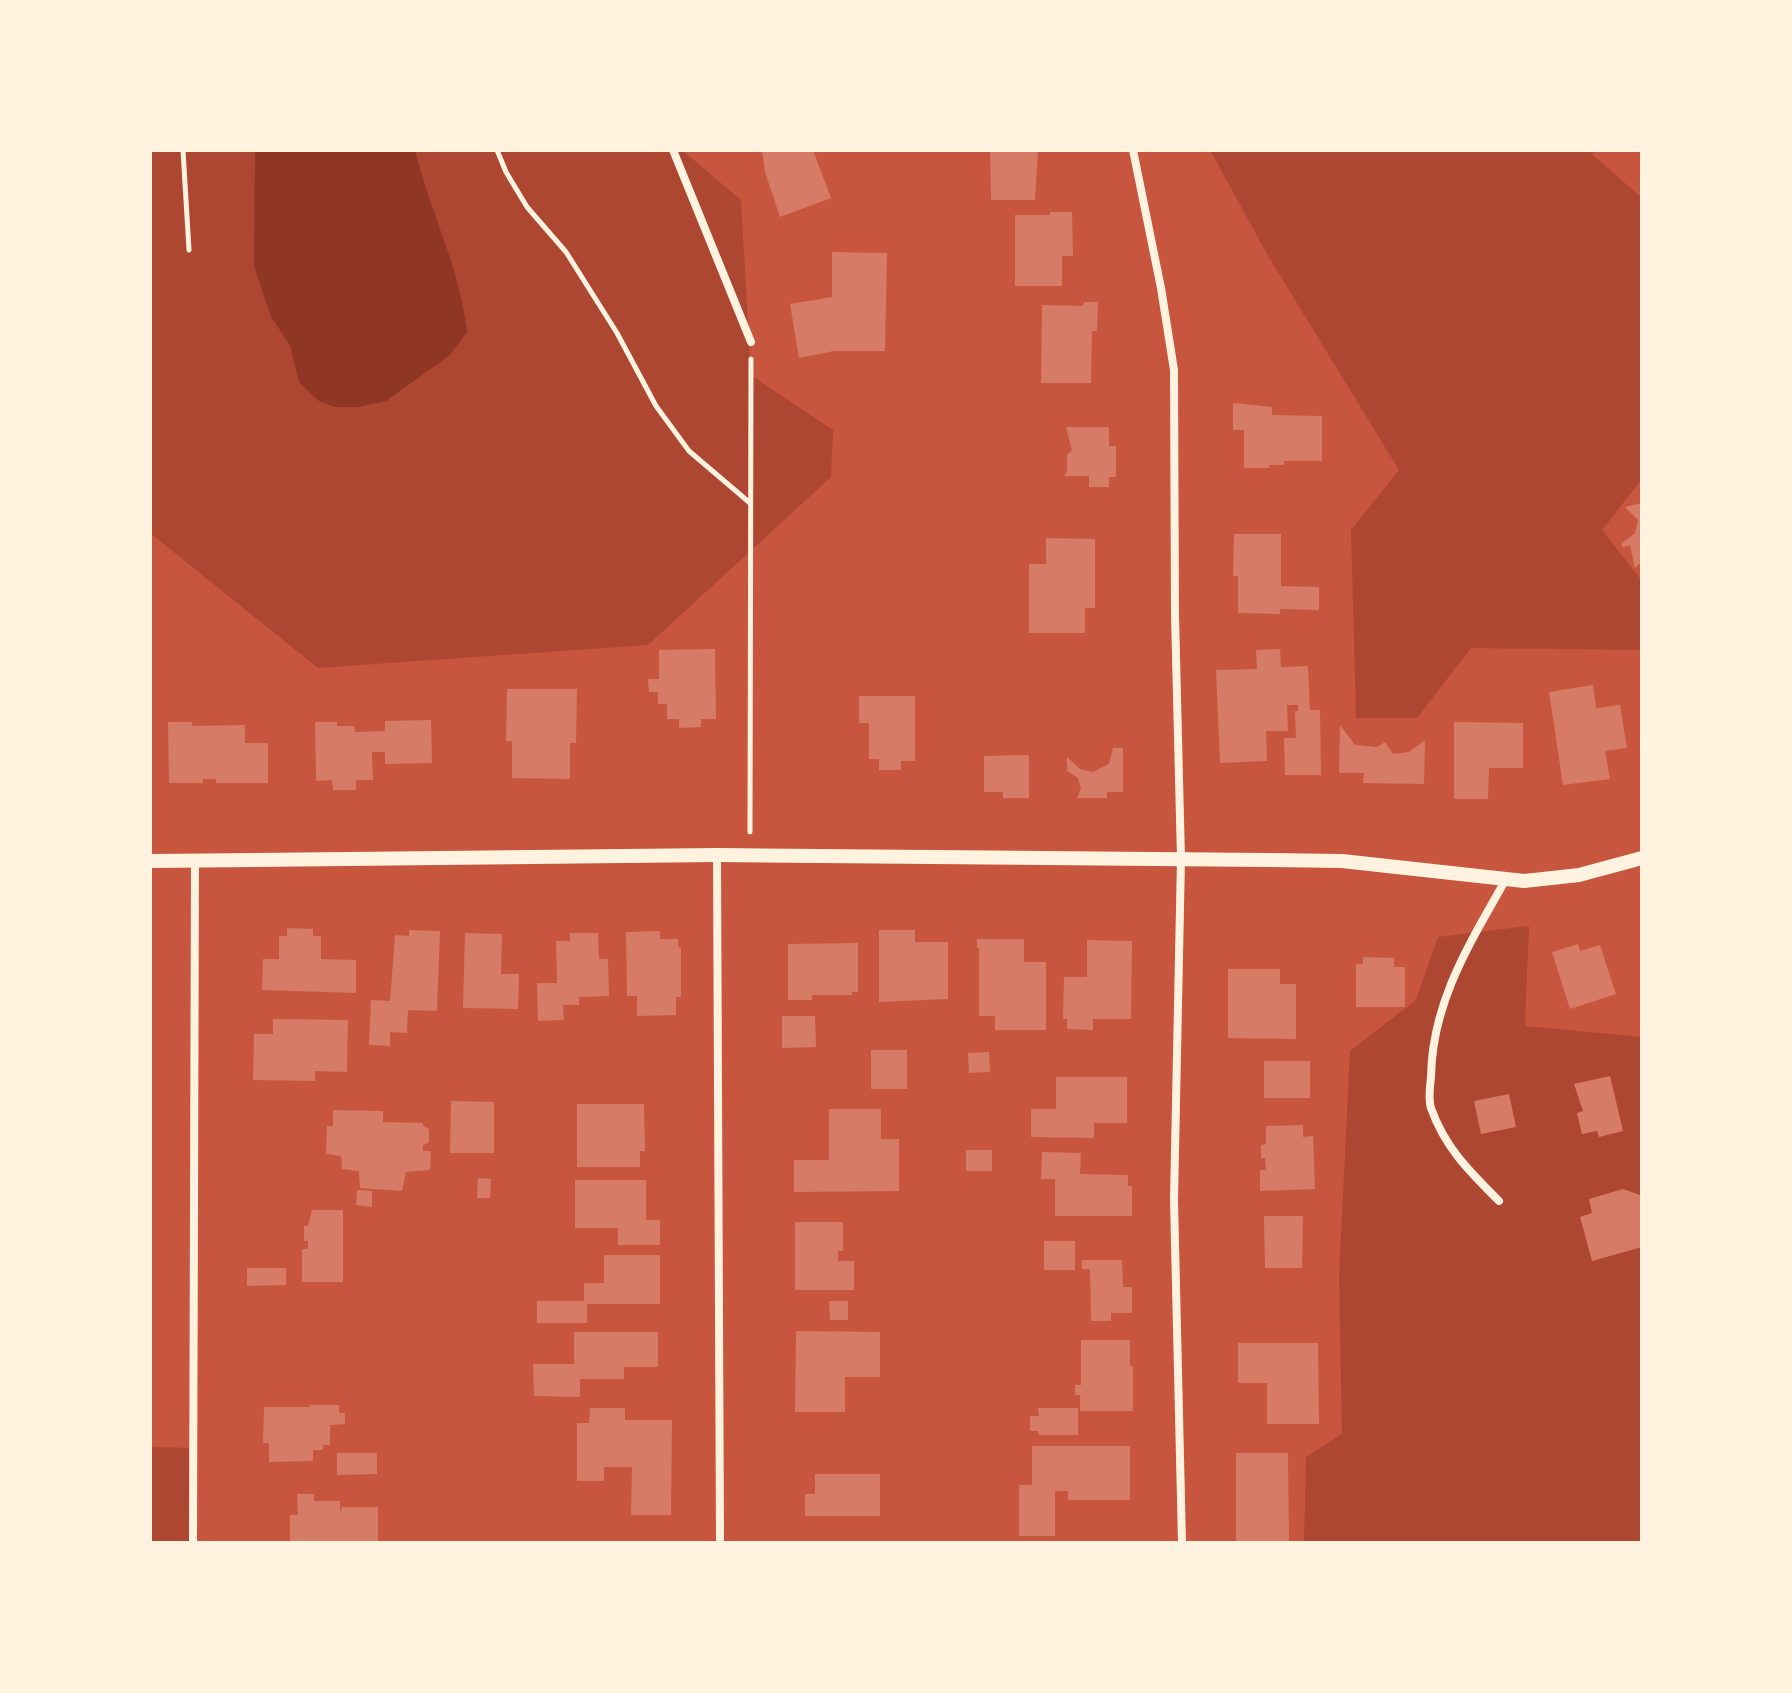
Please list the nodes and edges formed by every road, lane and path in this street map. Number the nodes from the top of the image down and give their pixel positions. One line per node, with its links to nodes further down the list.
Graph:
1 (183, 150): 5 (path)
2 (497, 150): 7 (path)
3 (673, 150): 6 (street)
4 (1133, 150): 11 (street)
5 (189, 250)
6 (751, 342): 7 (path)
7 (751, 504): 8 (path)
8 (750, 832)
9 (717, 855): 11 (street); 13 (street); 17 (street)
10 (1642, 858): 14 (street)
11 (1181, 859): 14 (street); 18 (street)
12 (150, 861): 13 (street)
13 (195, 861): 16 (street)
14 (1506, 879): 15 (street)
15 (1499, 1201)
16 (193, 1543)
17 (720, 1543)
18 (1182, 1543)

